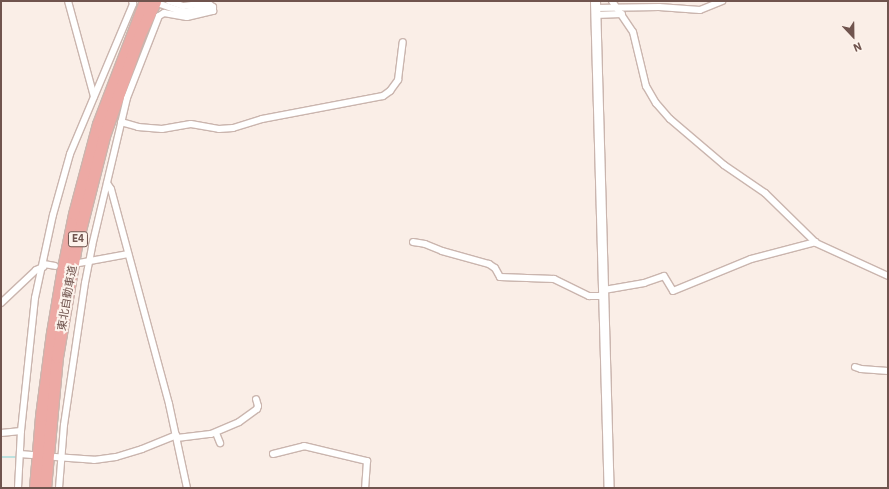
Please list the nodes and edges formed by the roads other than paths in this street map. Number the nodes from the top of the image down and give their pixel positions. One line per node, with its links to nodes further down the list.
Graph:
1 (68, 1): 12 (street)
2 (132, 1): 12 (street)
3 (145, 1): 38 (highway, 東北自動車道 / E4)
4 (169, 1): 8 (street)
5 (612, 1): 10 (street)
6 (722, 1): 10 (street)
7 (158, 3): 8 (street); 39 (highway, 東北自動車道 / E4)
8 (213, 8): 13 (street)
9 (595, 8): 10 (street); 23 (street)
10 (620, 11): 16 (street)
11 (403, 42): 13 (street)
12 (94, 96): 20 (street)
13 (121, 122): 14 (street)
14 (107, 183): 17 (street); 18 (street)
15 (413, 242): 23 (street)
16 (816, 242): 22 (street); 23 (street)
17 (128, 254): 18 (street); 31 (street)
18 (89, 262): 19 (street); 36 (street)
19 (79, 263)
20 (43, 266): 21 (street); 24 (street); 28 (street)
21 (55, 266)
22 (888, 276)
23 (604, 293): 43 (street)
24 (1, 303)
25 (855, 367): 26 (street)
26 (888, 371)
27 (256, 399): 29 (street)
28 (21, 431): 30 (street); 33 (street)
29 (216, 432): 31 (street); 32 (street)
30 (1, 433)
31 (176, 436): 36 (street); 41 (street)
32 (220, 443)
33 (20, 454): 35 (street); 37 (street)
34 (273, 454): 42 (street)
35 (32, 455)
36 (58, 457): 40 (street)
37 (18, 488)
38 (35, 488)
39 (45, 488)
40 (59, 488)
41 (187, 488)
42 (365, 488)
43 (609, 488)

